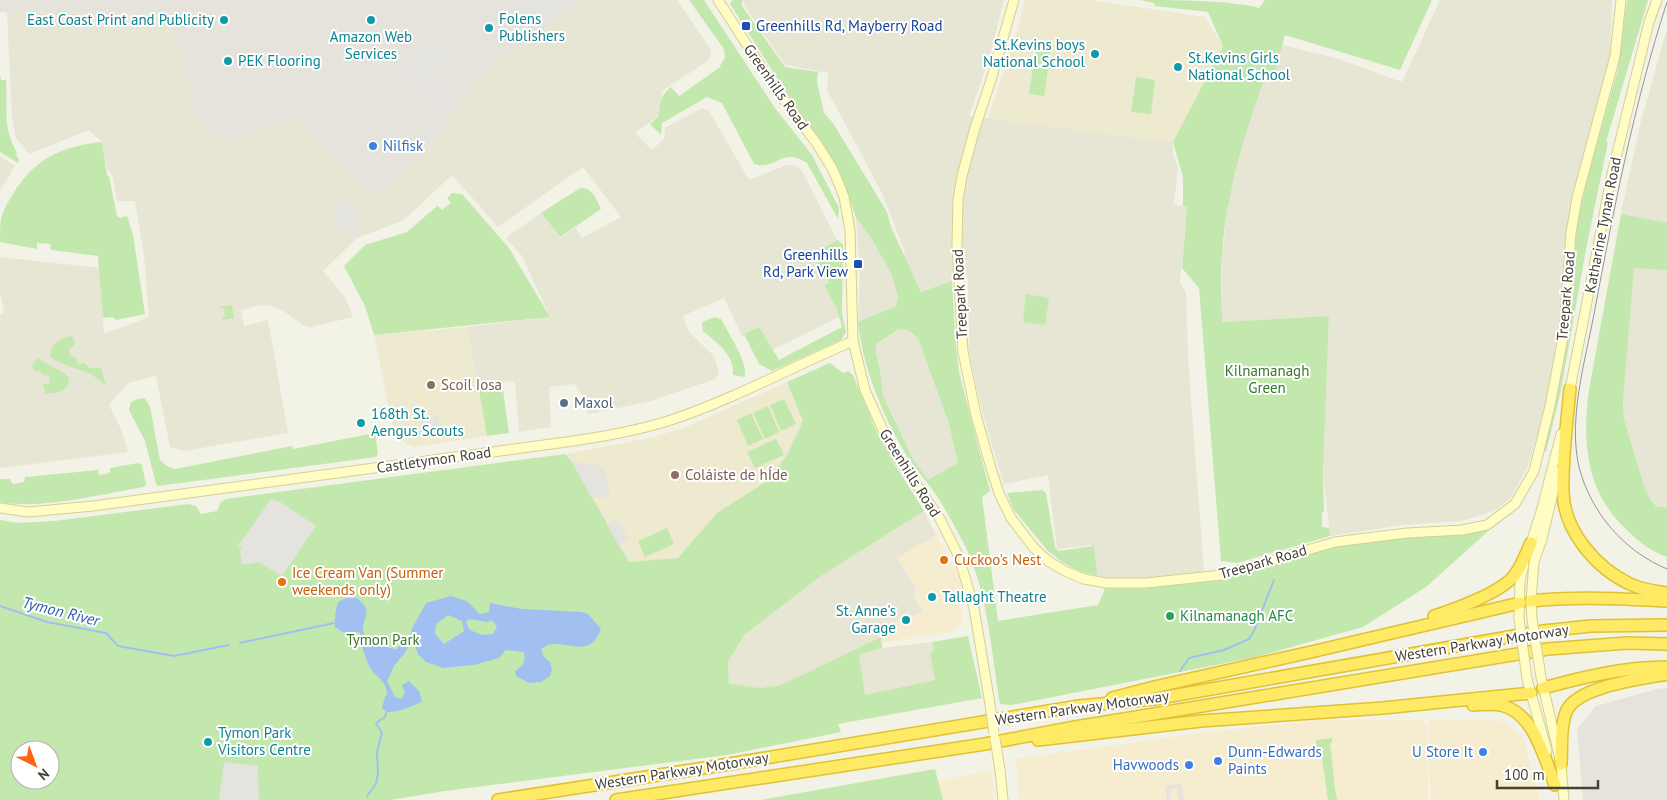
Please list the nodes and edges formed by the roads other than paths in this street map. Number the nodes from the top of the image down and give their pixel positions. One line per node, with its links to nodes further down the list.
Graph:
1 (718, 0): 5 (street, Greenhills Road)
2 (1014, 0): 3 (street, Treepark Road)
3 (1621, 0)
4 (1657, 0): 6 (street, Katharine Tynan Road)
5 (853, 341): 8 (street, Castletymon Road); 27 (street, Greenhills Road, bridge)
6 (1570, 389): 7 (street, Katharine Tynan Road); 10 (highway)
7 (1558, 452): 9 (street, Katharine Tynan Road); 12 (street, Katharine Tynan Road)
8 (0, 508)
9 (1532, 543): 12 (street, Katharine Tynan Road); 14 (highway)
10 (1667, 593)
11 (1667, 601): 12 (highway)
12 (1525, 602): 14 (highway); 18 (street, Katharine Tynan Road, bridge); 19 (street, Katharine Tynan Road, bridge)
13 (1667, 625): 21 (highway, Western Parkway Motorway)
14 (1366, 638): 21 (highway)
15 (1667, 644): 22 (highway, Western Parkway Motorway)
16 (1667, 667): 18 (highway)
17 (1667, 674): 23 (highway)
18 (1542, 682): 19 (street); 23 (street, Katharine Tynan Road)
19 (1531, 693): 20 (highway); 24 (street, Katharine Tynan Road)
20 (1419, 705): 22 (highway); 24 (highway)
21 (1079, 706): 25 (highway, Western Parkway Motorway)
22 (985, 744): 26 (highway, Western Parkway Motorway)
23 (1560, 764): 29 (street, Katharine Tynan Road)
24 (1555, 785): 28 (street, Katharine Tynan Road)
25 (498, 800)
26 (616, 800)
27 (1003, 800)
28 (1560, 800)
29 (1564, 800)

